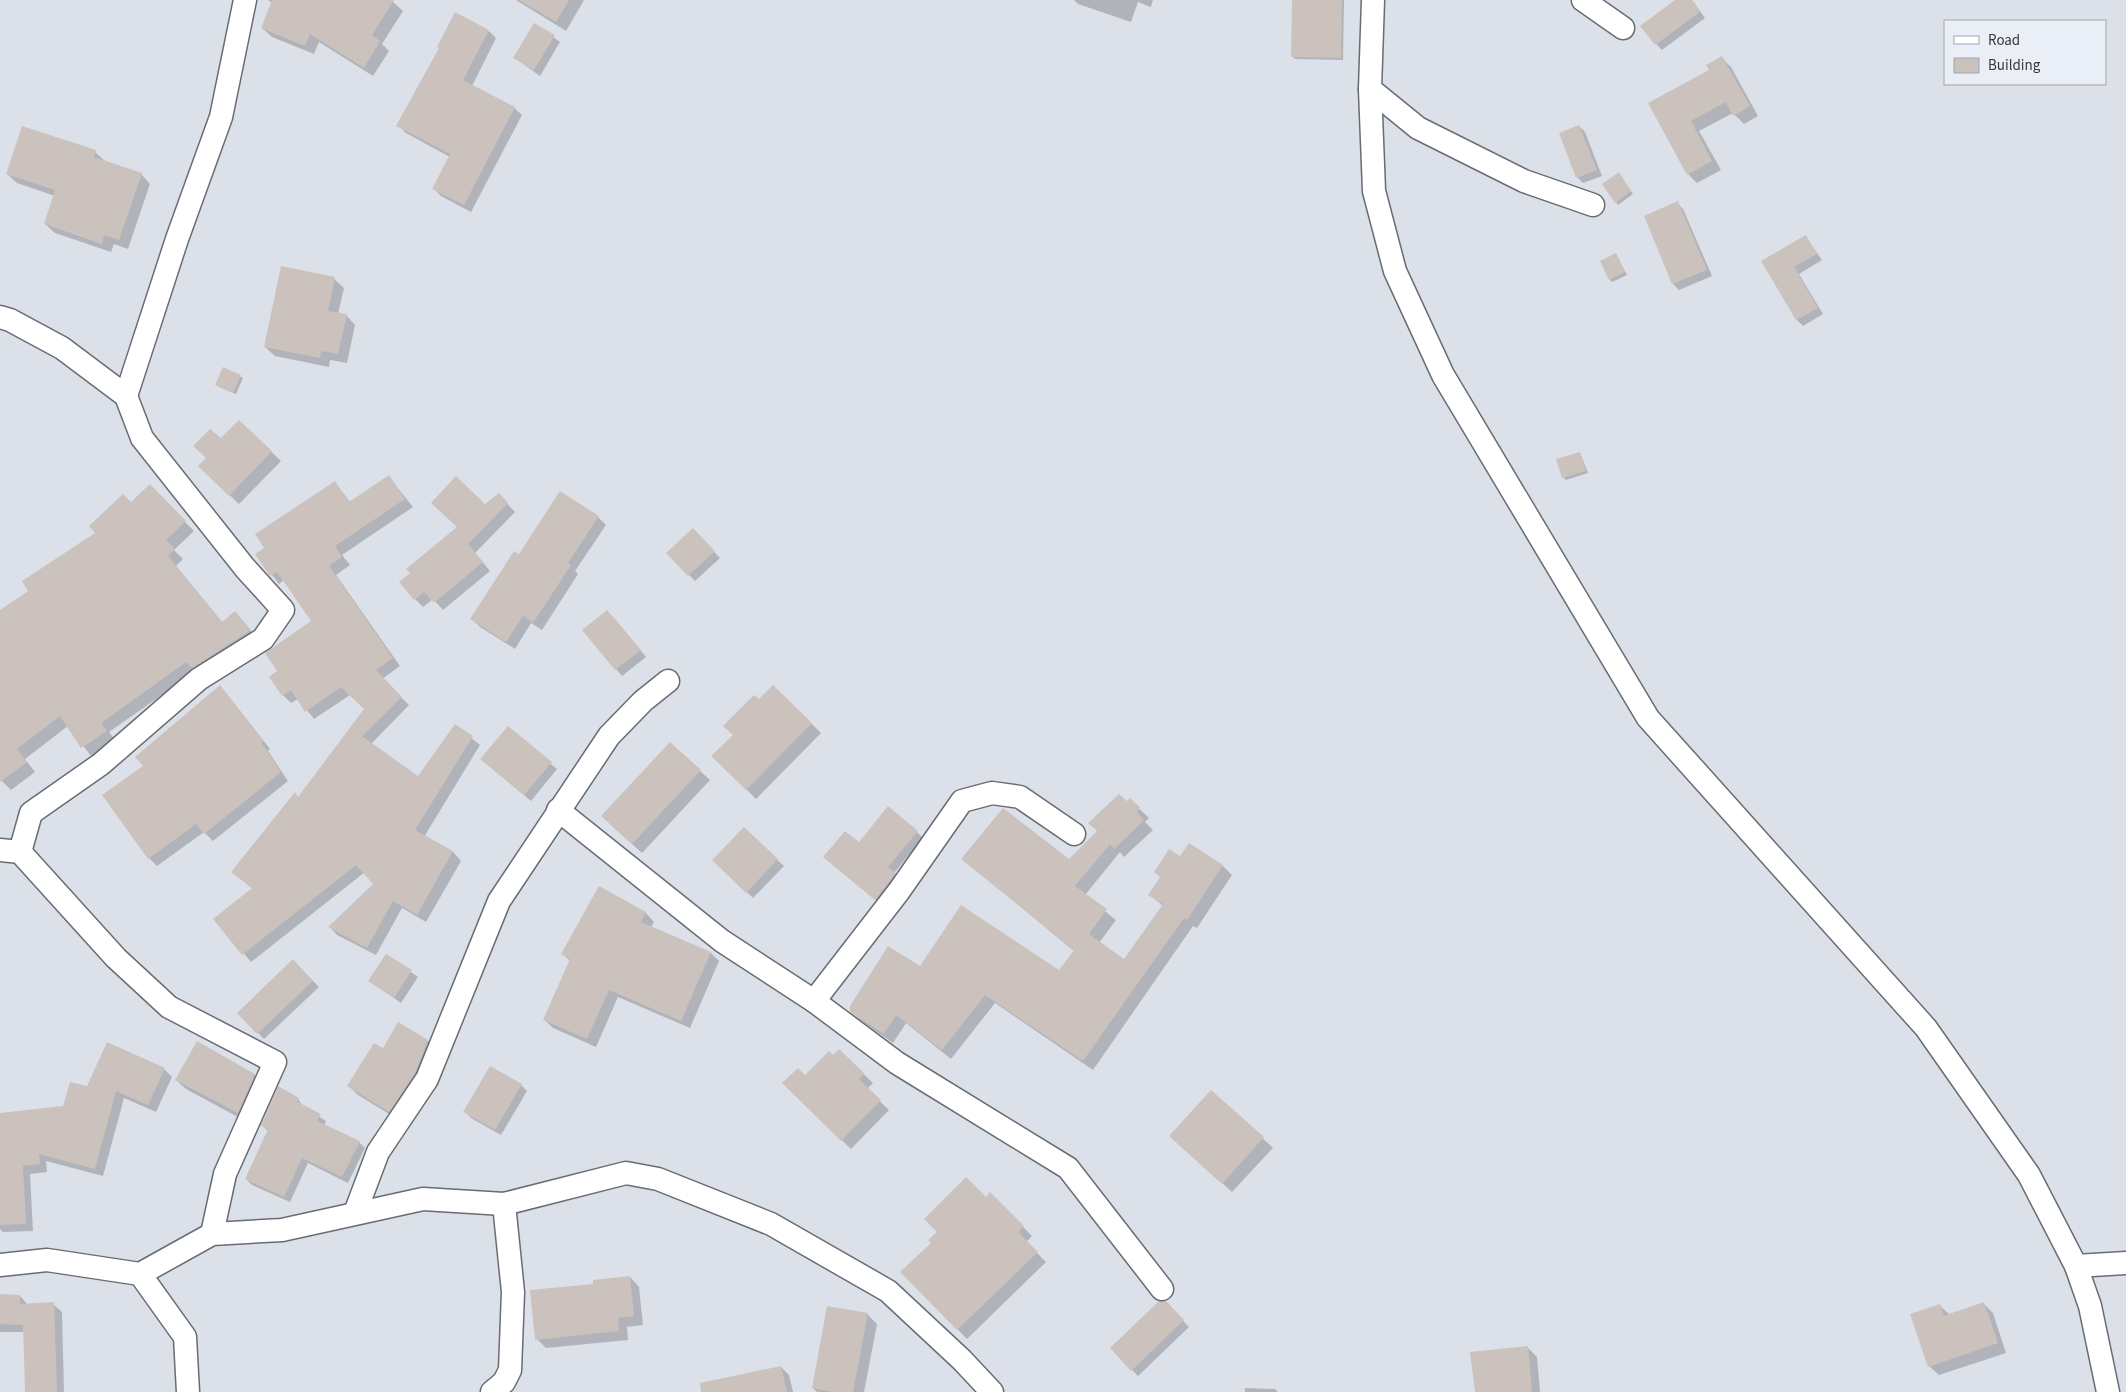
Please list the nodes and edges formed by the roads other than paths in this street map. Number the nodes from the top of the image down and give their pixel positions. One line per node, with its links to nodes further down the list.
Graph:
1 (245, 0): 8 (street)
2 (1373, 0): 5 (street)
3 (1583, 0): 4 (street)
4 (1623, 28)
5 (1370, 89): 6 (street); 19 (street)
6 (1593, 205)
7 (0, 317): 8 (street)
8 (126, 396): 12 (street)
9 (668, 681): 10 (street)
10 (558, 810): 13 (street); 15 (street)
11 (1074, 834): 13 (street)
12 (10, 851): 16 (street)
13 (814, 1001): 21 (street)
14 (504, 1204): 15 (street); 23 (street); 24 (street)
15 (355, 1213): 16 (street)
16 (212, 1234): 20 (street)
17 (2126, 1263): 19 (street)
18 (0, 1265): 20 (street)
19 (2076, 1266): 25 (street)
20 (140, 1274): 22 (street)
21 (1162, 1289)
22 (188, 1392)
23 (492, 1392)
24 (992, 1392)
25 (2108, 1392)

